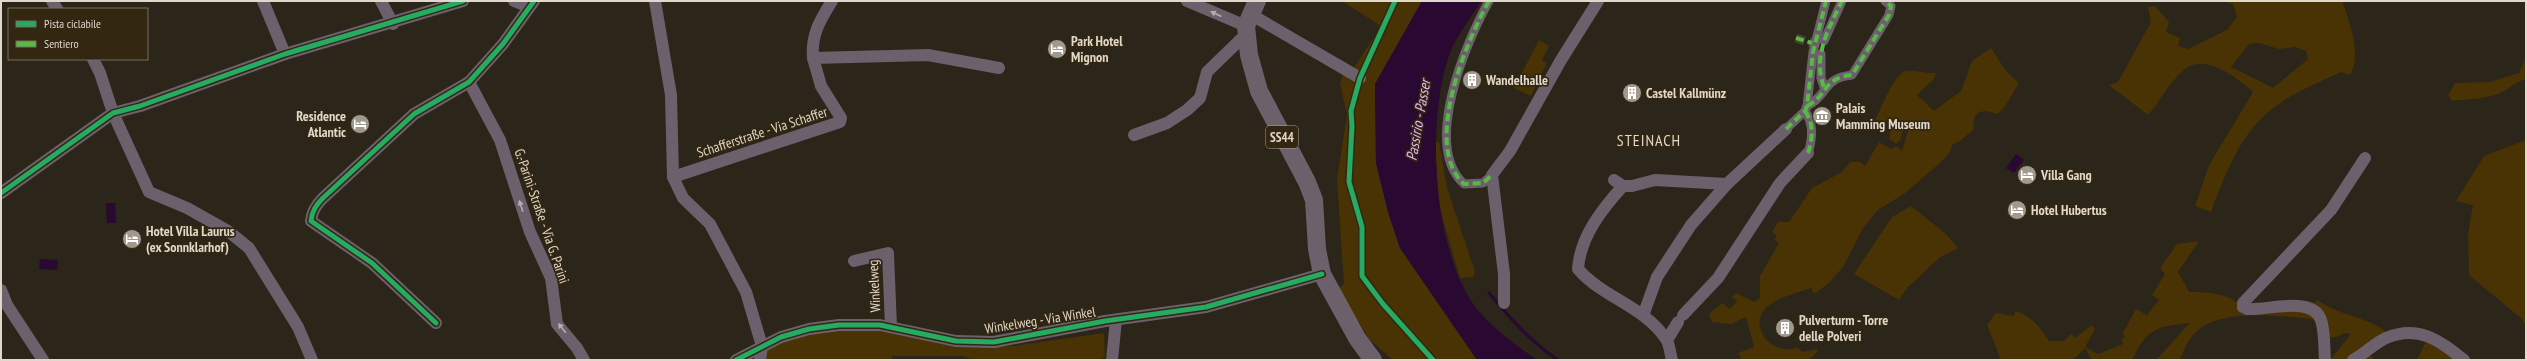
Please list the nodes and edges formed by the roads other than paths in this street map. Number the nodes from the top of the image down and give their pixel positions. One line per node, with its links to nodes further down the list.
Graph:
1 (263, 1): 17 (street)
2 (381, 1): 15 (street)
3 (463, 1): 15 (street)
4 (514, 1): 13 (street)
5 (655, 1): 32 (street)
6 (832, 1): 19 (street)
7 (1186, 1): 14 (street, one-way to 7)
8 (1489, 1): 31 (street)
9 (1598, 1): 31 (street)
10 (1826, 1): 25 (street)
11 (1842, 1): 16 (street)
12 (1885, 1): 24 (street)
13 (531, 4): 23 (street)
14 (1250, 19): 22 (street); 28 (street); 36 (main road, SS44)
15 (393, 24): 17 (street)
16 (1824, 41)
17 (285, 54): 26 (street)
18 (1820, 54): 24 (street)
19 (813, 58): 21 (street); 32 (street, Schafferstraße - Via Schaffer)
20 (94, 60): 26 (street)
21 (999, 68)
22 (1360, 78)
23 (469, 82): 41 (street); 47 (street, G.-Parini-Straße - Via G. Parini, one-way to 23)
24 (1824, 87): 25 (street)
25 (1806, 109): 27 (street); 29 (street)
26 (113, 113): 34 (street); 46 (street)
27 (1786, 129): 33 (street)
28 (1134, 135)
29 (1808, 153): 43 (street)
30 (2365, 158): 53 (street)
31 (1492, 175): 38 (street)
32 (672, 177): 44 (street)
33 (1727, 184): 39 (street); 39 (street)
34 (1, 193)
35 (854, 261): 42 (street, Winkelweg)
36 (1322, 274): 40 (street, Winkelweg - Via Winkel); 51 (main road, SS44)
37 (1, 290): 45 (street)
38 (1504, 303)
39 (1644, 314): 43 (street)
40 (1116, 320): 42 (street, Winkelweg - Via Winkel); 50 (street, Winkelweg - Via Winkel)
41 (436, 323)
42 (891, 327): 44 (street, Winkelweg - Via Winkel)
43 (1667, 340): 52 (street)
44 (762, 346): 48 (street, Winkelweg - Via Winkel); 49 (street)
45 (43, 360)
46 (312, 360)
47 (584, 360)
48 (736, 360)
49 (760, 360)
50 (1112, 360)
51 (1373, 360)
52 (1672, 360)
53 (2325, 360)
54 (2353, 360): 55 (street)
55 (2464, 360)

